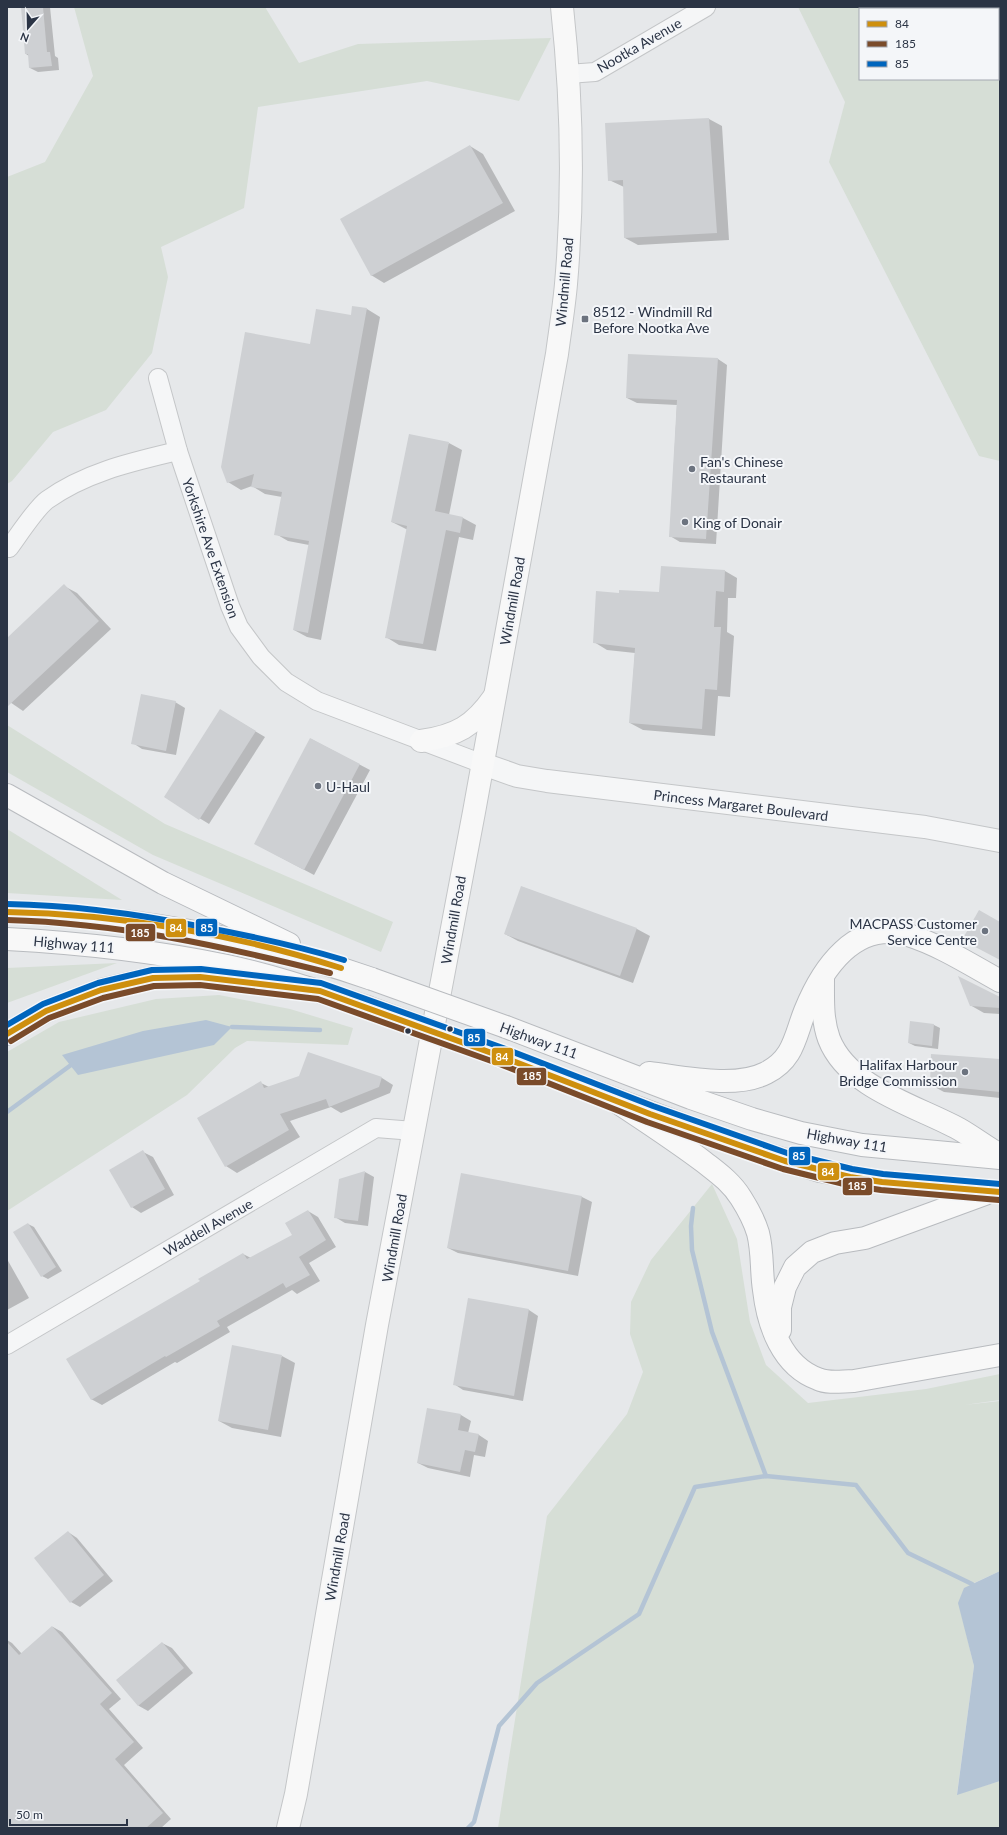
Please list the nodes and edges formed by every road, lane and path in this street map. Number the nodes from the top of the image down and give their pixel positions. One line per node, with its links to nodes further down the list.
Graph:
1 (562, 7): 3 (main road, Windmill Road)
2 (706, 7): 3 (street, Nootka Avenue)
3 (568, 74): 7 (main road, Windmill Road)
4 (158, 378): 5 (street, Yorkshire Ave Extension)
5 (178, 451): 6 (street); 8 (street, Yorkshire Ave Extension)
6 (9, 548)
7 (495, 696): 8 (main road); 9 (main road, Windmill Road)
8 (421, 741): 9 (street, Yorkshire Ave Extension)
9 (483, 764): 11 (street, Princess Margaret Boulevard); 21 (main road, Windmill Road)
10 (7, 795): 14 (main road)
11 (1000, 841)
12 (7, 912): 14 (main road, Highway 111)
13 (7, 939): 17 (main road, Highway 111)
14 (332, 965): 19 (main road, Highway 111, bridge)
15 (823, 974): 16 (main road); 19 (main road); 22 (main road)
16 (1000, 982)
17 (320, 991): 18 (main road); 20 (main road, Highway 111, bridge)
18 (7, 1034)
19 (672, 1083): 22 (main road, Highway 111)
20 (614, 1100): 23 (main road, Highway 111); 25 (main road)
21 (414, 1131): 24 (street, Waddell Avenue); 27 (main road, Windmill Road)
22 (1000, 1157)
23 (996, 1192): 25 (main road)
24 (7, 1345)
25 (781, 1347): 26 (main road)
26 (1000, 1355)
27 (288, 1828)

